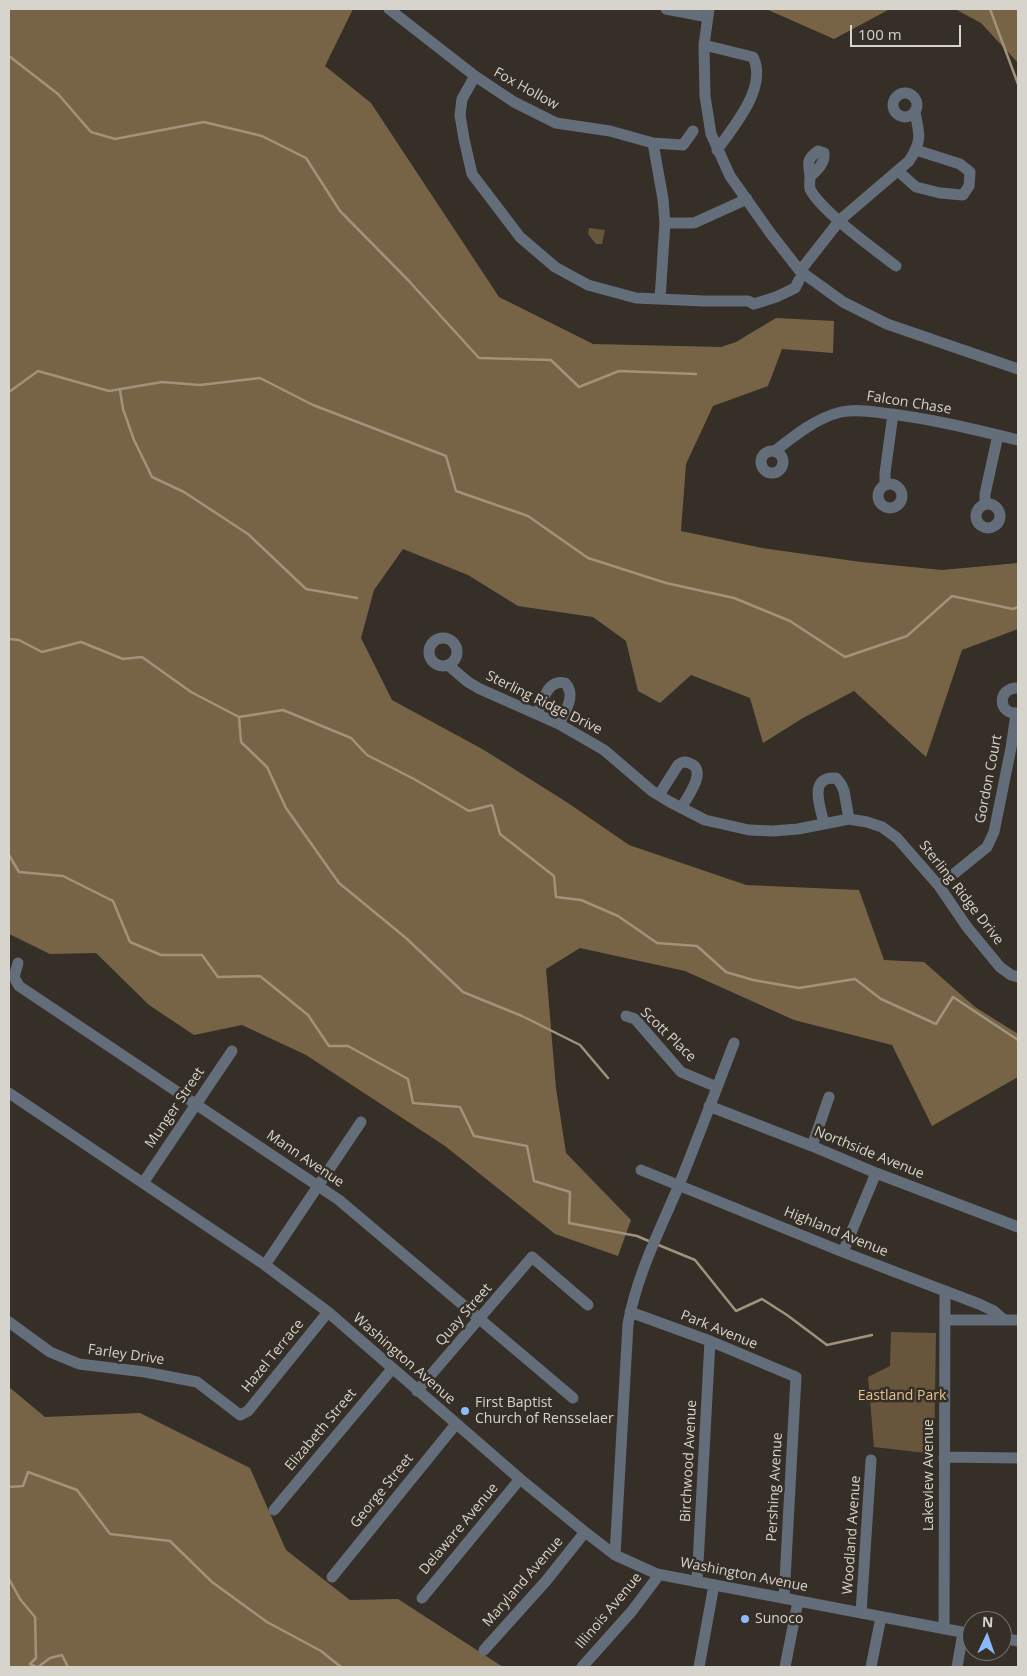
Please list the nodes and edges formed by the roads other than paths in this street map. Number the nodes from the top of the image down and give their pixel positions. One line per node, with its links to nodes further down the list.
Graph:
1 (390, 9): 5 (street, Fox Hollow)
2 (666, 9): 3 (street)
3 (708, 13): 4 (street)
4 (704, 45): 9 (street); 9 (street)
5 (475, 76): 8 (street, Fox Hollow); 18 (street)
6 (915, 113): 10 (street)
7 (692, 131): 8 (street, Fox Hollow)
8 (653, 143): 15 (street)
9 (717, 150): 13 (street)
10 (916, 150): 11 (street); 11 (street)
11 (898, 171): 14 (street)
12 (810, 177): 14 (street)
13 (746, 199): 15 (street); 17 (street)
14 (840, 220): 16 (street); 17 (street)
15 (665, 223): 18 (street)
16 (896, 266)
17 (802, 276): 18 (street); 19 (street)
18 (660, 299)
19 (1018, 368)
20 (893, 414): 21 (street, Falcon Chase); 23 (street, Falcon Chase); 24 (street)
21 (998, 435): 22 (street, Falcon Chase); 25 (street)
22 (1018, 440)
23 (775, 451)
24 (885, 486)
25 (985, 504)
26 (448, 665): 28 (street, Sterling Ridge Drive)
27 (1018, 688): 29 (street, Gordon Court)
28 (538, 714): 30 (street, Sterling Ridge Drive); 30 (street)
29 (1017, 714): 35 (street, Gordon Court)
30 (559, 724): 31 (street, Sterling Ridge Drive)
31 (659, 795): 32 (street, Sterling Ridge Drive); 32 (street)
32 (682, 808): 34 (street, Sterling Ridge Drive)
33 (849, 819): 34 (street, Sterling Ridge Drive); 34 (street); 35 (street, Sterling Ridge Drive)
34 (824, 823)
35 (939, 886): 37 (street, Sterling Ridge Drive)
36 (18, 963): 44 (street, Mann Avenue)
37 (1018, 977)
38 (626, 1016): 41 (street, Scott Place)
39 (734, 1043): 41 (street)
40 (232, 1051): 44 (street, Munger Street)
41 (717, 1087): 45 (street)
42 (9, 1093): 50 (street, Washington Avenue)
43 (829, 1097): 47 (street)
44 (196, 1104): 50 (street, Munger Street); 51 (street, Mann Avenue)
45 (709, 1106): 47 (street, Northside Avenue); 52 (street)
46 (361, 1122): 51 (street)
47 (812, 1146): 49 (street, Northside Avenue)
48 (641, 1170): 52 (street, Highland Avenue)
49 (876, 1173): 53 (street, Northside Avenue); 54 (street)
50 (142, 1183): 55 (street, Washington Avenue)
51 (318, 1185): 55 (street); 60 (street, Mann Avenue)
52 (679, 1185): 54 (street, Highland Avenue); 59 (street)
53 (1018, 1227)
54 (843, 1252): 56 (street, Highland Avenue)
55 (265, 1265): 58 (street, Washington Avenue)
56 (945, 1291): 61 (street, Lakeview Avenue); 62 (street, Highland Avenue)
57 (588, 1305): 60 (street, Quay Street)
58 (328, 1312): 66 (street, Washington Avenue); 70 (street, Hazel Terrace)
59 (630, 1312): 65 (street, Park Avenue); 78 (street)
60 (480, 1320): 68 (street, Quay Street); 69 (street, Mann Avenue)
61 (945, 1320): 62 (street); 72 (street, Lakeview Avenue)
62 (1004, 1320): 63 (street)
63 (1018, 1320)
64 (9, 1322): 70 (street, Farley Drive)
65 (710, 1341): 67 (street, Park Avenue); 81 (street, Birchwood Avenue)
66 (392, 1369): 68 (street, Washington Avenue); 76 (street, Elizabeth Street)
67 (796, 1377): 84 (street, Pershing Avenue)
68 (417, 1391): 71 (street, Washington Avenue)
69 (574, 1398)
70 (240, 1415)
71 (456, 1424): 75 (street, Washington Avenue); 80 (street, George Street)
72 (944, 1457): 73 (street); 88 (street, Lakeview Avenue)
73 (1018, 1458)
74 (872, 1460): 86 (street, Woodland Avenue)
75 (520, 1479): 77 (street, Washington Avenue); 83 (street, Delaware Avenue)
76 (274, 1510)
77 (585, 1532): 78 (street, Washington Avenue); 90 (street, Maryland Avenue)
78 (615, 1556): 79 (street, Washington Avenue)
79 (657, 1574): 81 (street, Washington Avenue); 92 (street, Illinois Avenue)
80 (332, 1577)
81 (697, 1582): 82 (street, Washington Avenue)
82 (714, 1585): 84 (street, Washington Avenue); 93 (street)
83 (422, 1598)
84 (784, 1598): 85 (street, Washington Avenue)
85 (798, 1601): 86 (street, Washington Avenue); 94 (street)
86 (861, 1613): 87 (street, Washington Avenue)
87 (881, 1617): 88 (street, Washington Avenue); 95 (street)
88 (944, 1629): 89 (street, Washington Avenue)
89 (962, 1632)
90 (484, 1650)
91 (962, 1652): 96 (street)
92 (582, 1667)
93 (699, 1667)
94 (785, 1667)
95 (871, 1667)
96 (957, 1667)

